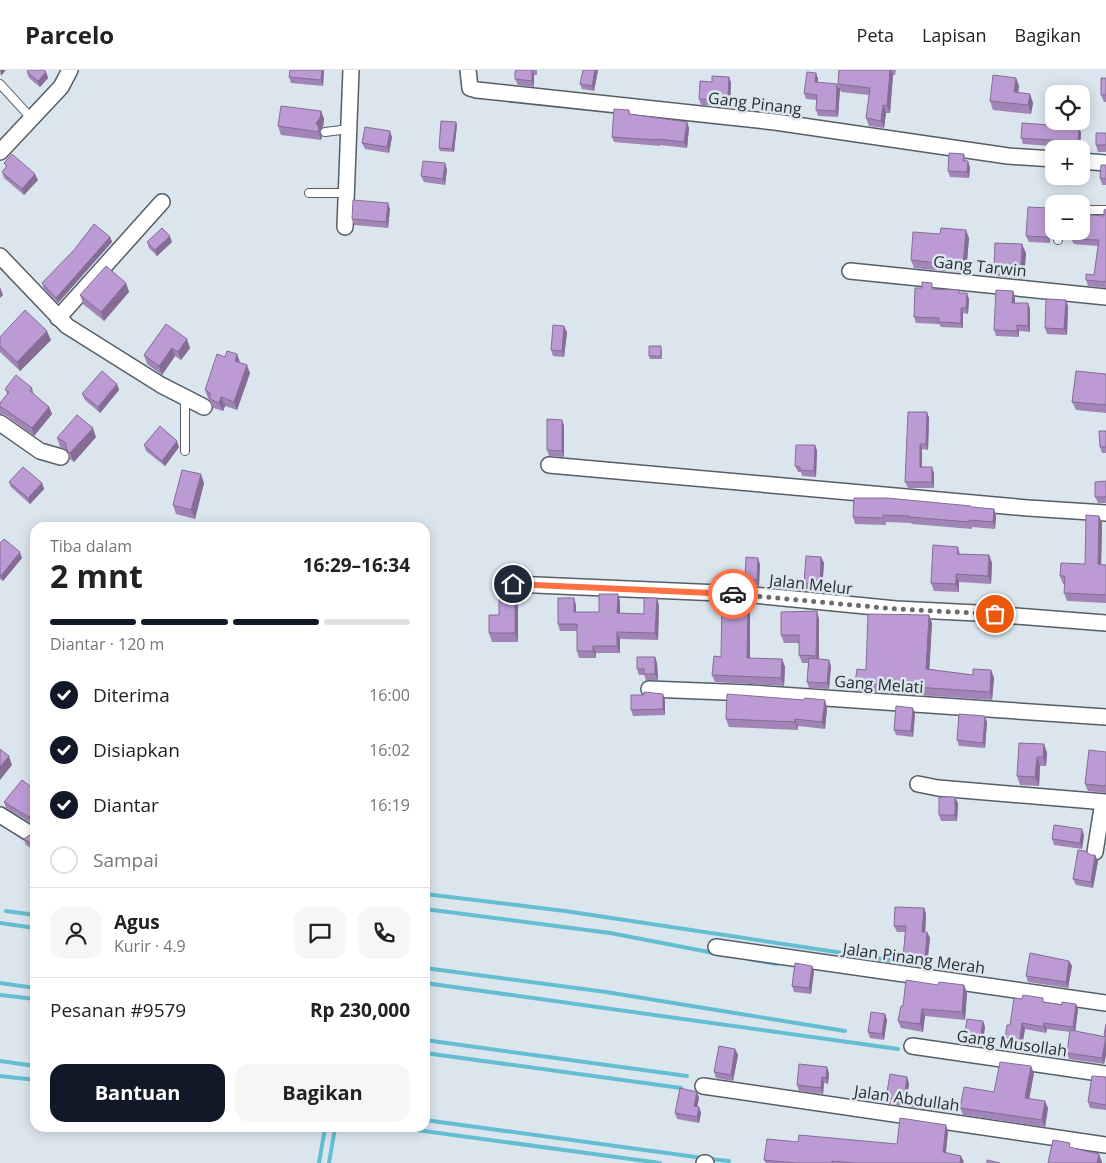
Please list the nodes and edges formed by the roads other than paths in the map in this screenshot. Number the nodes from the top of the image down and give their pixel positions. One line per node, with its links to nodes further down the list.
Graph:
1 (70, 70): 5 (street)
2 (351, 70): 6 (street)
3 (468, 70): 9 (street, Gang Pinang)
4 (0, 84): 5 (lane)
5 (32, 119): 8 (street)
6 (348, 129): 7 (lane); 12 (street)
7 (325, 132)
8 (0, 152)
9 (1045, 158)
10 (1090, 162): 11 (street)
11 (1106, 163)
12 (346, 192): 13 (lane); 17 (street)
13 (309, 193)
14 (162, 202): 21 (street)
15 (1090, 210): 16 (lane)
16 (1106, 210)
17 (345, 227)
18 (0, 256): 21 (street)
19 (850, 271): 20 (street, Gang Tarwin)
20 (1106, 297)
21 (58, 318): 22 (street)
22 (185, 399): 23 (street); 25 (lane)
23 (204, 407)
24 (0, 423): 26 (street)
25 (185, 451)
26 (61, 457)
27 (549, 465): 28 (street)
28 (1106, 514)
29 (513, 584): 30 (street, Jalan Melur)
30 (1106, 623)
31 (649, 689): 32 (street, Gang Melati)
32 (1106, 717)
33 (918, 784): 34 (street)
34 (1105, 802): 37 (street)
35 (0, 815): 36 (street)
36 (29, 833)
37 (1095, 852)
38 (716, 947): 39 (street, Jalan Pinang Merah)
39 (1106, 1003)
40 (912, 1046): 41 (street, Gang Musollah)
41 (1106, 1074)
42 (703, 1086): 43 (street, Jalan Abdullah)
43 (1106, 1146)

